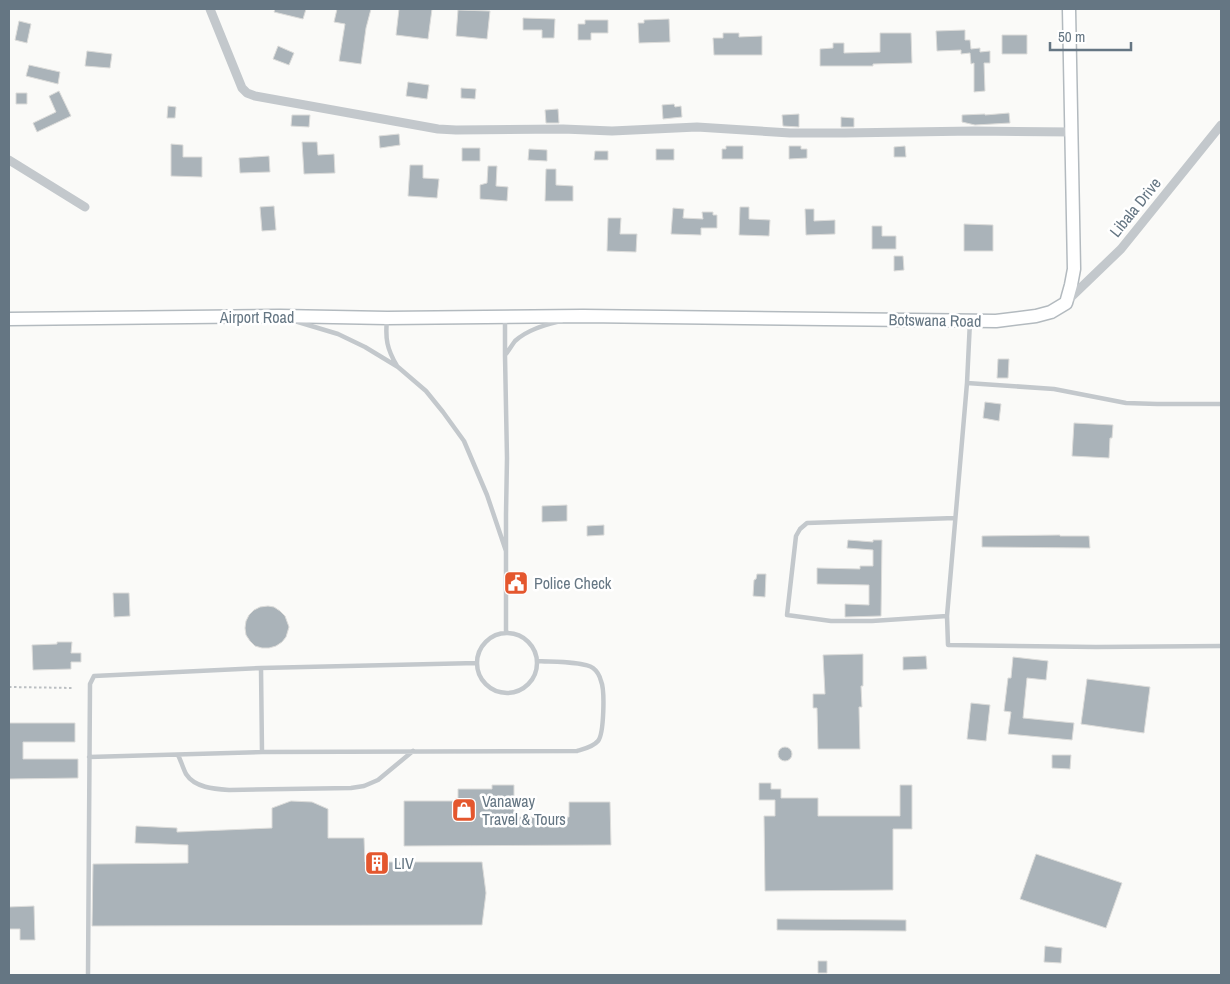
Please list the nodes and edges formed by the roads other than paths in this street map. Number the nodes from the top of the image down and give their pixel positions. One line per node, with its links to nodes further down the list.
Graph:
1 (210, 9): 4 (street)
2 (1069, 9): 4 (street)
3 (1221, 124): 7 (street, Libala Drive)
4 (1072, 132): 7 (street)
5 (9, 160): 6 (street)
6 (85, 208)
7 (1066, 303): 13 (street, Botswana Road)
8 (280, 316): 11 (street, Airport Road); 12 (street, Airport Road); 15 (lane)
9 (505, 316): 10 (street, Botswana Road); 11 (street, Airport Road); 14 (lane)
10 (583, 316): 13 (street, Botswana Road); 14 (lane)
11 (387, 318): 15 (lane)
12 (9, 319)
13 (970, 320): 16 (lane)
14 (505, 356): 19 (lane)
15 (398, 367): 19 (lane)
16 (967, 383): 17 (lane); 18 (lane)
17 (1221, 404)
18 (955, 518): 20 (lane); 20 (lane)
19 (506, 551): 21 (lane)
20 (947, 616): 22 (lane)
21 (506, 633): 23 (lane); 24 (lane)
22 (1221, 646)
23 (537, 661): 24 (lane); 26 (lane)
24 (477, 664): 25 (lane)
25 (261, 668): 27 (lane); 29 (lane)
26 (413, 751): 27 (lane); 28 (lane)
27 (262, 752): 28 (lane)
28 (178, 755): 29 (lane)
29 (89, 757): 30 (lane)
30 (88, 975)

